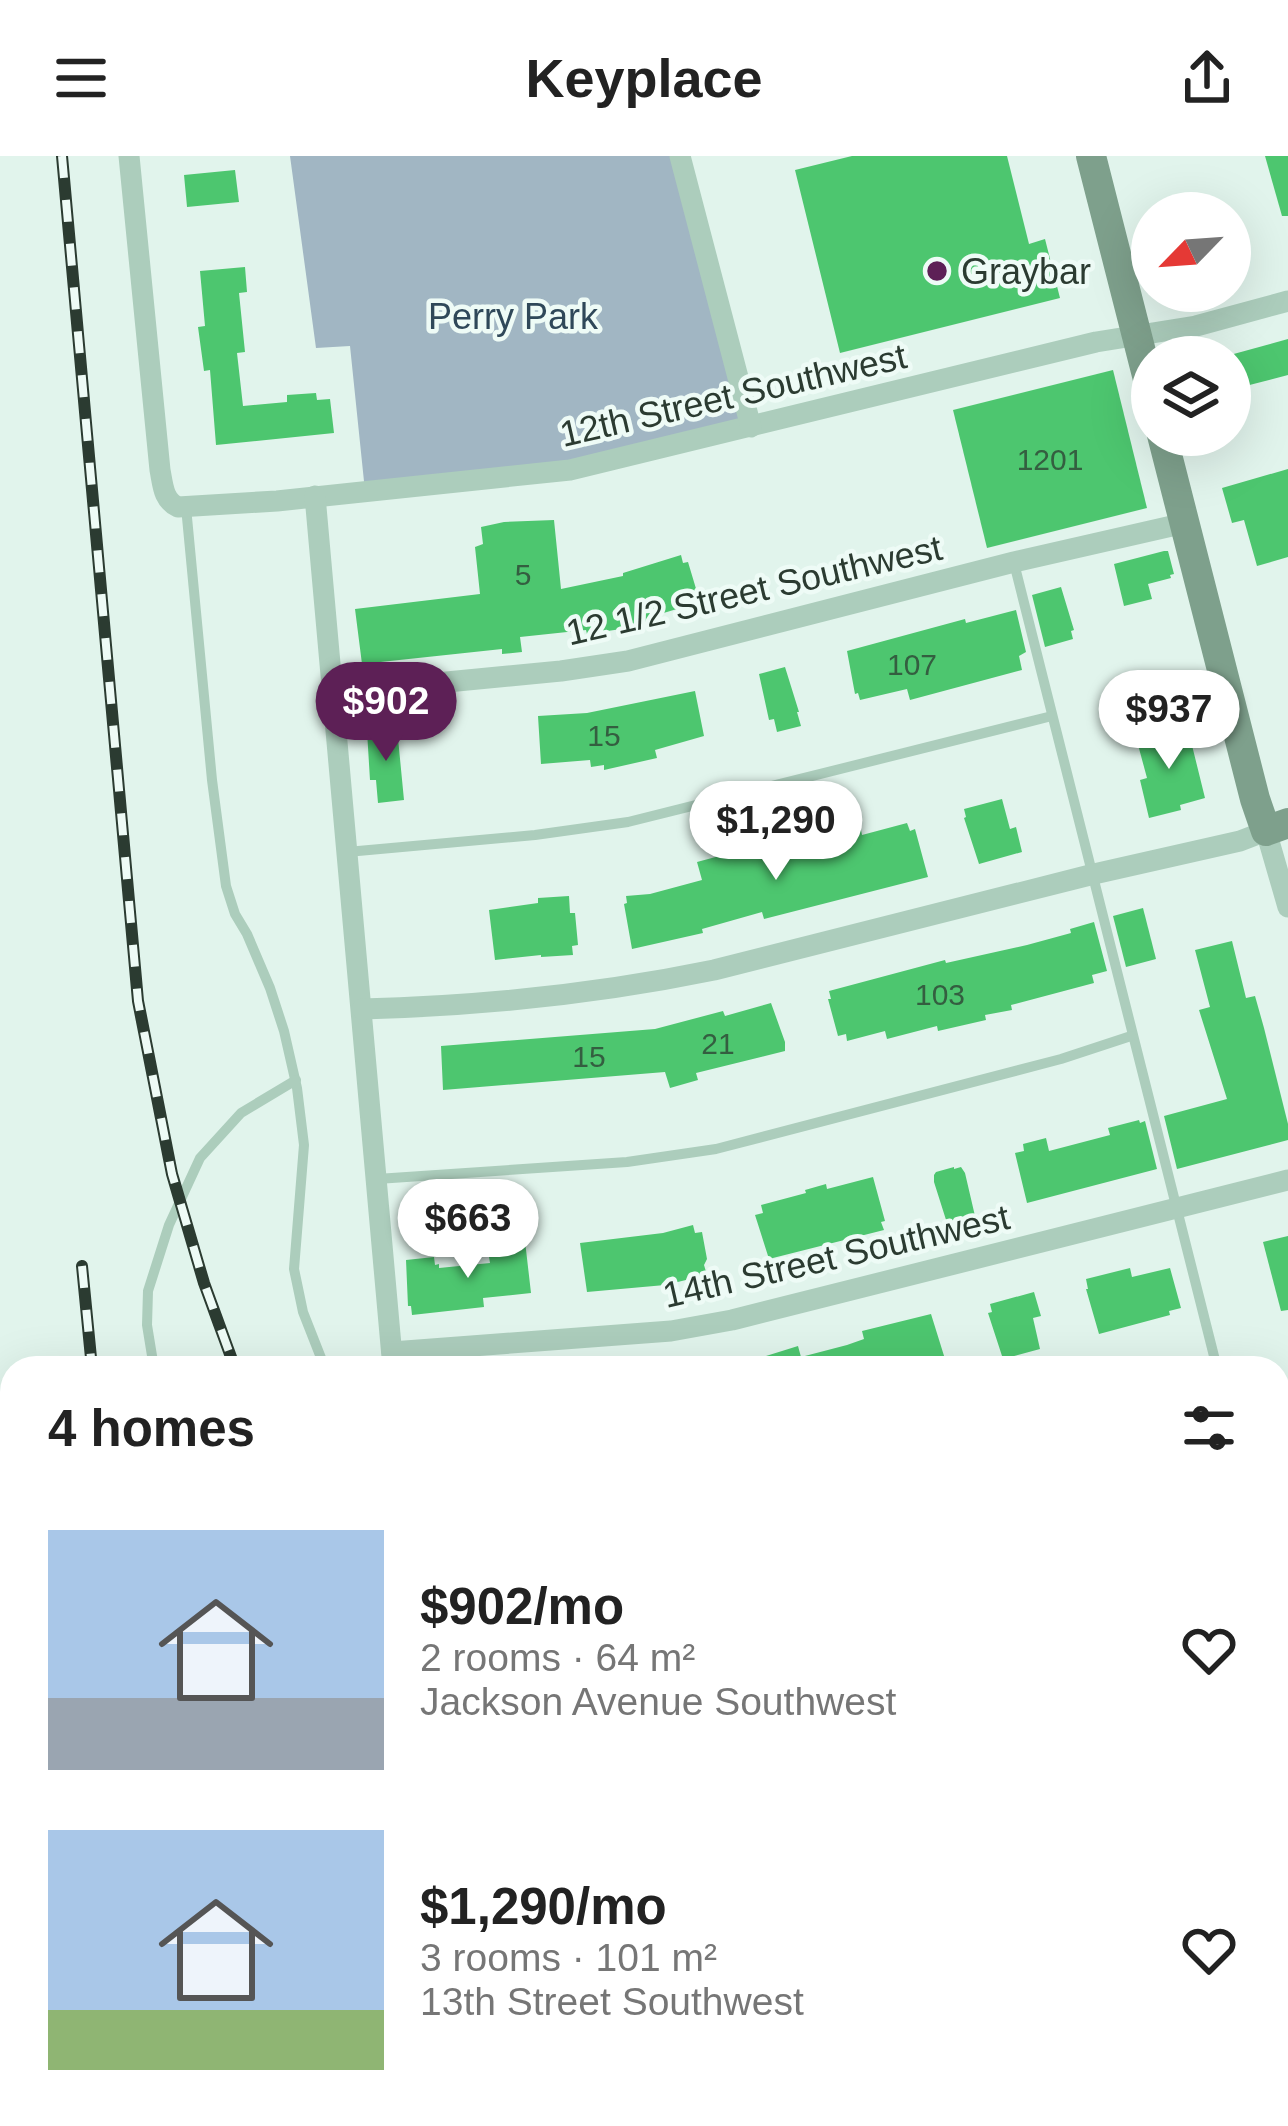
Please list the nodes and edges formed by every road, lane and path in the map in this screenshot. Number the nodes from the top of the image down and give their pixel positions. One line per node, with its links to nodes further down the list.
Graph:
1 (129, 156): 9 (street)
2 (680, 156): 6 (street)
3 (1091, 156): 5 (street)
4 (1288, 301): 5 (street, 12th Street Southwest)
5 (1136, 335): 6 (street, 12th Street Southwest)
6 (751, 428): 8 (street, 12th Street Southwest)
7 (1167, 456): 10 (street)
8 (316, 496): 9 (street, 12th Street Southwest); 12 (street)
9 (186, 507): 20 (lane)
10 (1185, 523): 11 (street, 12 1/2 Street Southwest); 14 (street)
11 (1013, 562): 12 (street, 12 1/2 Street Southwest); 13 (lane)
12 (333, 693): 15 (street)
13 (1052, 716): 15 (lane); 16 (lane)
14 (1277, 827): 16 (street); 17 (street)
15 (347, 852): 18 (street)
16 (1094, 874): 18 (street); 19 (lane)
17 (1288, 907)
18 (362, 1009): 21 (street)
19 (1131, 1036): 21 (lane); 23 (lane)
20 (296, 1080): 24 (lane); 25 (lane)
21 (377, 1179): 26 (street)
22 (1288, 1180): 23 (street, 14th Street Southwest)
23 (1175, 1209): 27 (street, 14th Street Southwest); 28 (lane)
24 (152, 1356)
25 (320, 1356)
26 (393, 1356)
27 (431, 1356)
28 (1214, 1356)

